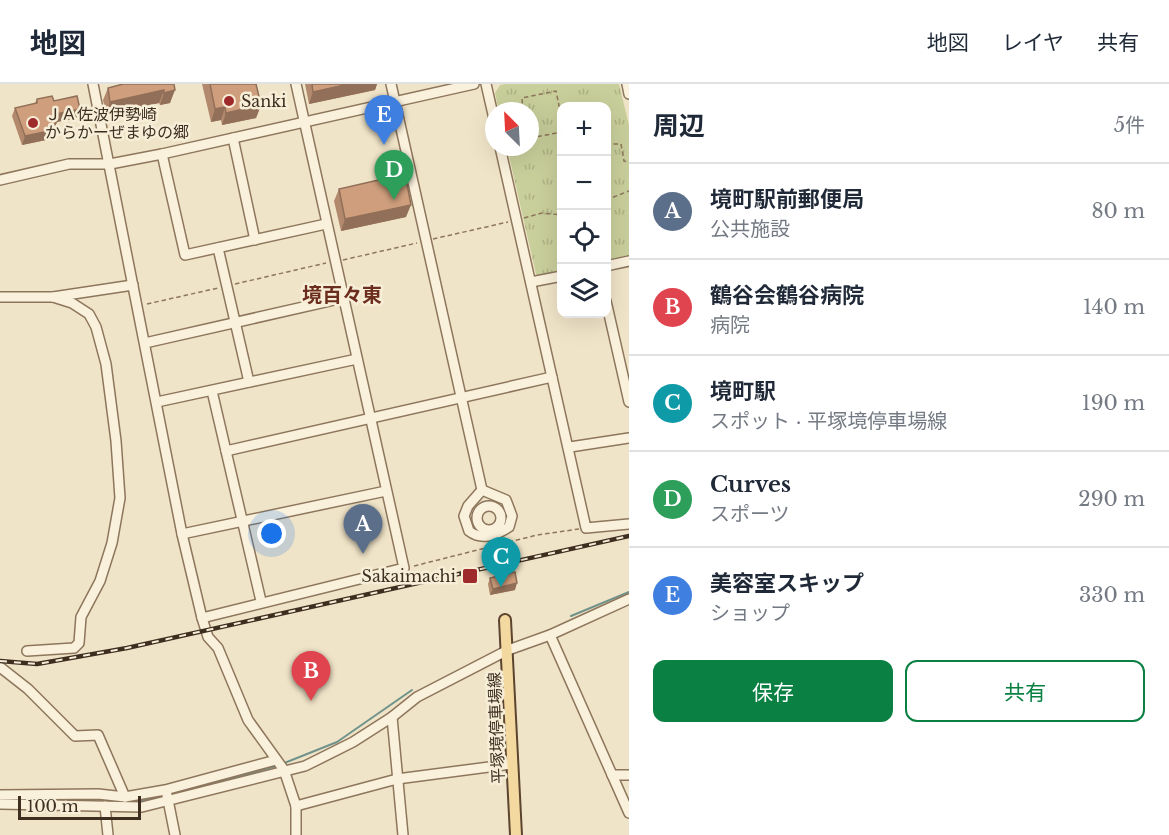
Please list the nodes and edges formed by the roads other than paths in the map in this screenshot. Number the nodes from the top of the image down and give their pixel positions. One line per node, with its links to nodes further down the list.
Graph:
1 (93, 84): 14 (street)
2 (296, 84): 10 (street)
3 (390, 84): 8 (street)
4 (474, 84): 8 (street)
5 (486, 84): 9 (street)
6 (627, 84): 7 (street)
7 (629, 94)
8 (394, 102): 10 (street); 35 (street)
9 (490, 102)
10 (304, 122): 11 (street); 16 (street)
11 (233, 138): 12 (street); 17 (street)
12 (162, 154): 14 (street); 18 (street)
13 (502, 156): 22 (street)
14 (110, 164): 15 (street); 23 (street)
15 (0, 180)
16 (326, 224): 17 (street); 26 (street)
17 (255, 240): 18 (street)
18 (219, 248): 28 (street)
19 (629, 261): 20 (street)
20 (611, 265)
21 (557, 277): 22 (street)
22 (531, 282): 32 (street)
23 (134, 285): 25 (street); 29 (street)
24 (0, 297): 25 (street)
25 (53, 297): 58 (street)
26 (344, 298): 28 (street); 30 (street)
27 (611, 318): 31 (street)
28 (236, 322): 29 (street); 33 (street)
29 (145, 343): 36 (street)
30 (357, 359): 33 (street); 38 (street)
31 (626, 375): 37 (street)
32 (552, 377): 35 (street); 40 (street)
33 (249, 382): 34 (street)
34 (212, 391): 36 (street); 41 (street)
35 (461, 398): 38 (street); 43 (street)
36 (157, 402): 51 (street)
37 (629, 402)
38 (371, 418): 41 (street); 42 (street)
39 (629, 438): 40 (street)
40 (570, 447): 49 (street)
41 (226, 451): 48 (street)
42 (386, 490): 48 (street); 53 (street)
43 (482, 490): 44 (street); 45 (street)
44 (496, 495): 46 (street); 50 (street)
45 (472, 501): 47 (street); 50 (street)
46 (492, 506): 47 (street); 50 (street)
47 (481, 509): 50 (street)
48 (240, 522): 51 (street); 53 (street)
49 (629, 524)
50 (493, 532)
51 (182, 534): 54 (street)
52 (629, 599): 56 (street)
53 (261, 601): 54 (street)
54 (202, 618): 61 (street)
55 (504, 620): 57 (main road, 平塚境停車場線)
56 (550, 634): 57 (street); 65 (street)
57 (508, 644): 60 (street); 62 (main road, 平塚境停車場線)
58 (27, 651)
59 (0, 667): 69 (street)
60 (392, 717): 63 (street); 66 (street)
61 (276, 760): 63 (street); 68 (street)
62 (512, 764): 66 (street); 78 (main road, 平塚境停車場線)
63 (284, 770): 68 (street); 72 (street)
64 (629, 774): 65 (street)
65 (612, 775): 73 (street)
66 (397, 779): 72 (street); 77 (street)
67 (0, 795): 69 (street)
68 (166, 795): 69 (street); 71 (street); 75 (street)
69 (125, 797)
70 (0, 804): 71 (street)
71 (105, 806): 74 (street)
72 (296, 806): 76 (street)
73 (629, 813)
74 (108, 835)
75 (175, 835)
76 (296, 835)
77 (403, 835)
78 (516, 835)

